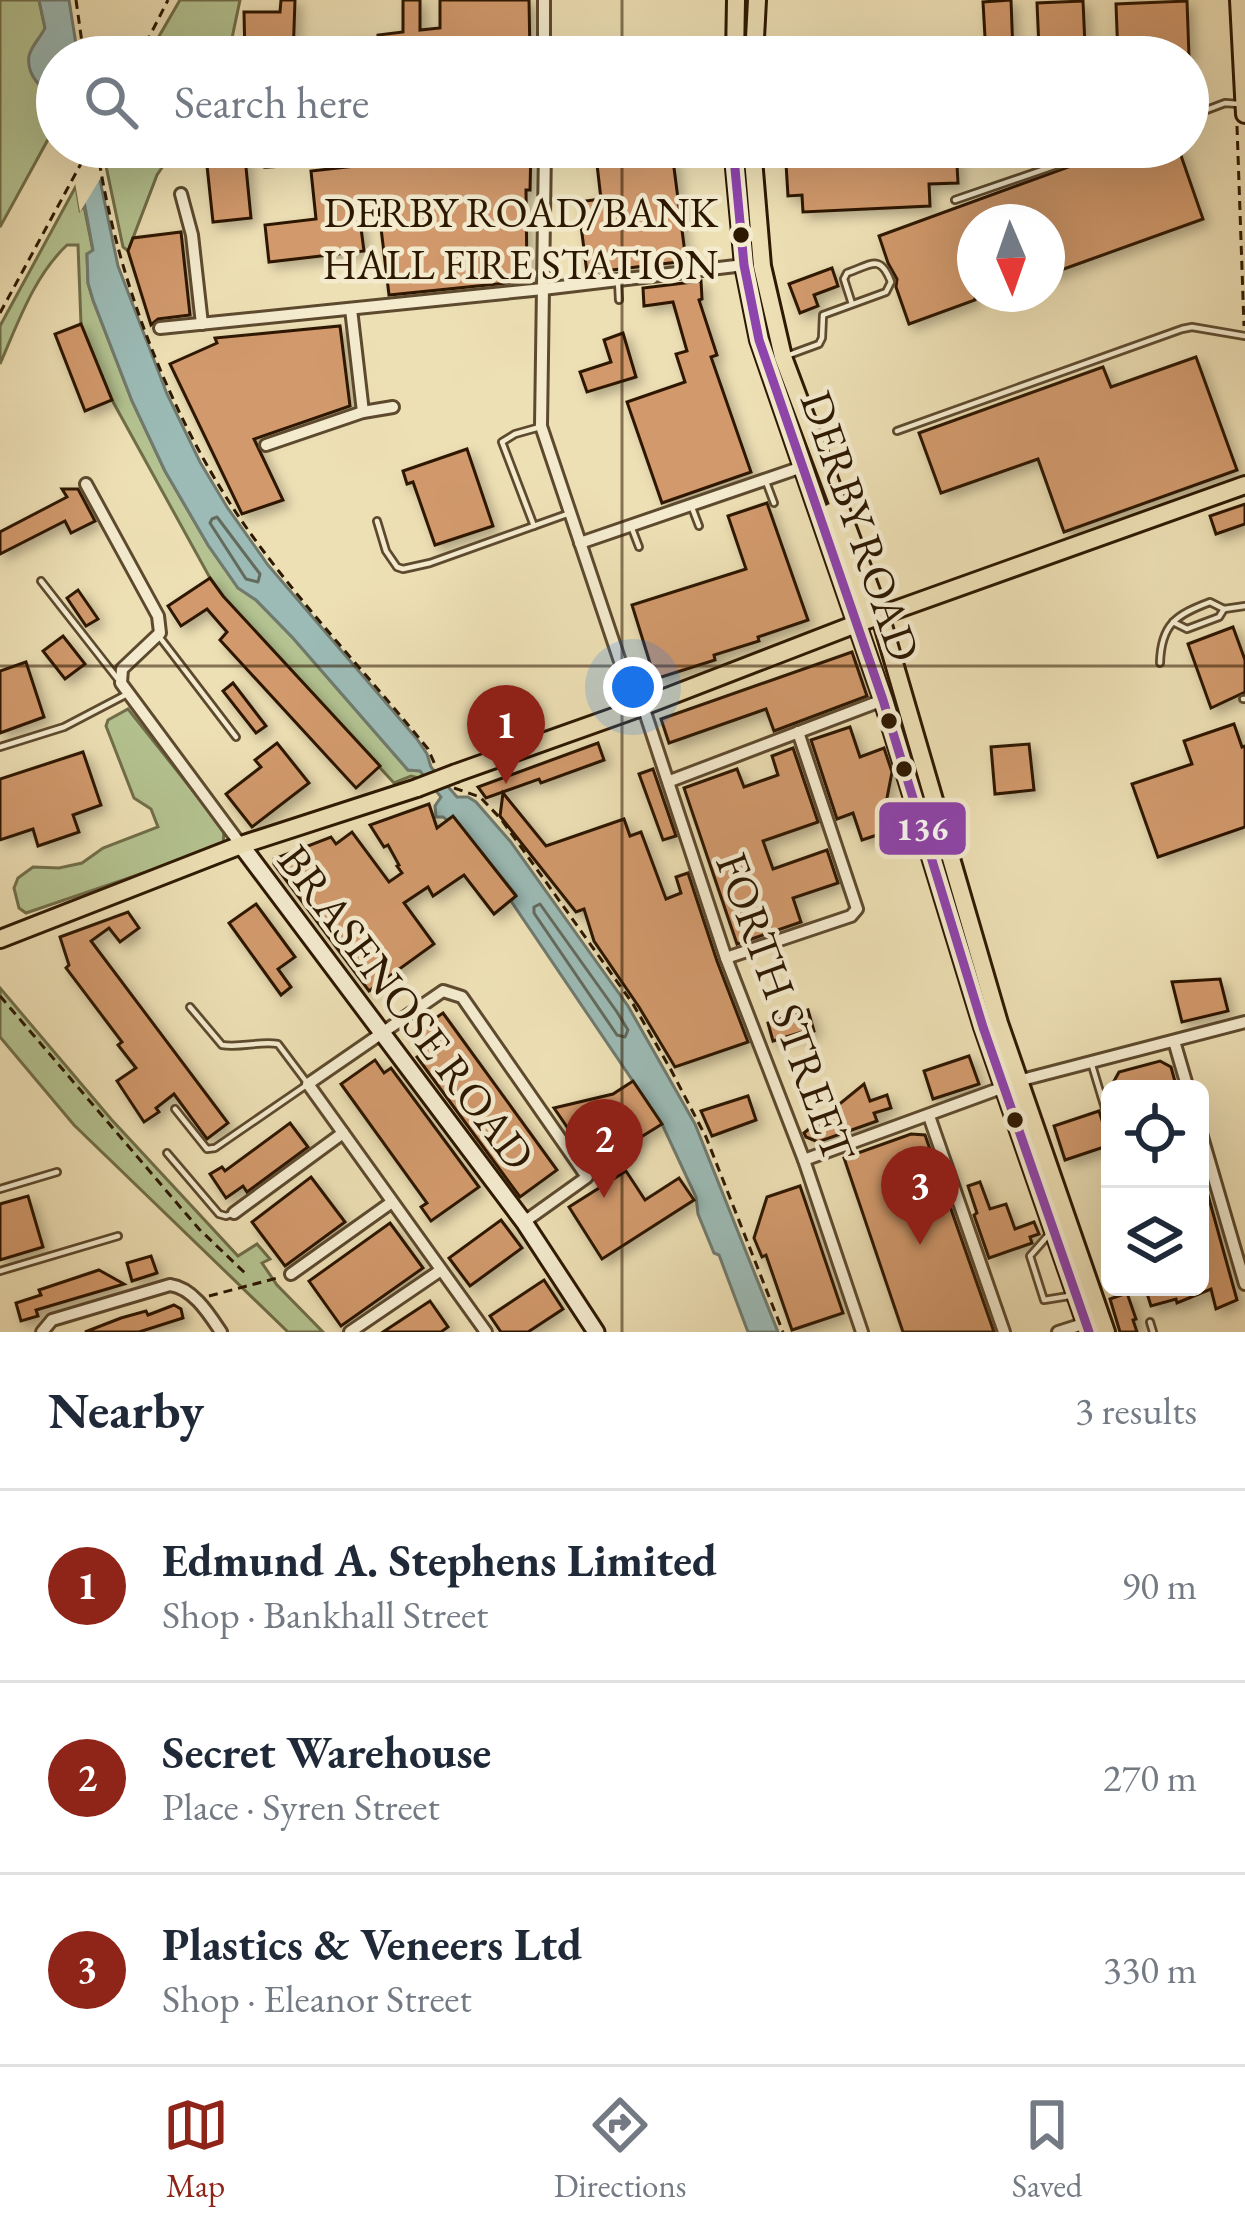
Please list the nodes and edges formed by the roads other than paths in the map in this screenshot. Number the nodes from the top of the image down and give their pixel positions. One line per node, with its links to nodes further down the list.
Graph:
1 (544, 0): 5 (street)
2 (736, 0): 6 (main road)
3 (757, 0): 7 (main road)
4 (1239, 0): 8 (main road)
5 (544, 36)
6 (735, 36)
7 (755, 36)
8 (1242, 108): 9 (lane)
9 (1209, 110)
10 (545, 168): 18 (street, FORTH STREET)
11 (735, 168): 16 (main road, DERBY ROAD)
12 (754, 168): 25 (main road, DERBY ROAD)
13 (1048, 168): 15 (lane)
14 (182, 194): 22 (street)
15 (955, 200)
16 (744, 266): 17 (street); 31 (main road, DERBY ROAD)
17 (618, 280): 18 (street); 19 (lane)
18 (543, 289): 21 (street); 28 (street, FORTH STREET)
19 (619, 300)
20 (852, 304): 20 (lane); 25 (lane)
21 (351, 309): 22 (street); 27 (street)
22 (202, 324): 23 (street)
23 (160, 328)
24 (1244, 336): 29 (lane)
25 (783, 357): 34 (main road, DERBY ROAD)
26 (393, 406): 27 (street)
27 (363, 412): 30 (street)
28 (541, 426): 38 (street, FORTH STREET); 40 (lane)
29 (897, 431)
30 (266, 445)
31 (802, 467): 32 (street); 50 (main road, DERBY ROAD)
32 (766, 479): 36 (lane); 37 (street)
33 (86, 484): 51 (street)
34 (832, 485): 48 (main road, DERBY ROAD); 50 (main road)
35 (1245, 485): 48 (main road)
36 (773, 502)
37 (691, 506): 41 (street); 42 (lane)
38 (570, 513): 40 (lane); 43 (street, FORTH STREET)
39 (377, 521): 40 (lane)
40 (534, 526)
41 (631, 526): 43 (street); 44 (lane)
42 (699, 526)
43 (580, 543): 55 (street, FORTH STREET)
44 (639, 547)
45 (41, 580): 53 (lane)
46 (1245, 606): 47 (lane)
47 (1224, 609): 49 (lane); 49 (lane)
48 (880, 615): 50 (main road); 59 (main road); 71 (main road, DERBY ROAD)
49 (1172, 622): 52 (lane)
50 (856, 624): 54 (main road, DERBY ROAD); 55 (main road)
51 (158, 635): 53 (street); 57 (lane)
52 (1160, 663)
53 (125, 688): 58 (lane); 61 (street)
54 (883, 700): 56 (street); 59 (main road, DERBY ROAD)
55 (640, 708): 60 (street, FORTH STREET); 61 (main road, bridge)
56 (798, 733): 60 (street); 63 (street)
57 (236, 737)
58 (0, 747)
59 (899, 753): 71 (main road, DERBY ROAD)
60 (670, 781): 63 (street, FORTH STREET)
61 (241, 844): 62 (main road); 66 (main road, BRASENOSE ROAD)
62 (0, 939)
63 (726, 958): 77 (street, FORTH STREET)
64 (190, 1007): 70 (lane)
65 (1245, 1022): 67 (street)
66 (381, 1032): 70 (street); 83 (main road, BRASENOSE ROAD); 83 (street)
67 (1174, 1041): 68 (street); 69 (street)
68 (1090, 1062): 71 (street); 72 (lane)
69 (1185, 1080)
70 (308, 1084): 73 (lane); 75 (street)
71 (1011, 1084): 74 (street); 84 (main road, DERBY ROAD); 101 (main road, DERBY ROAD)
72 (1101, 1097)
73 (175, 1109)
74 (929, 1115): 77 (street); 99 (street)
75 (343, 1133): 81 (street); 82 (street)
76 (167, 1153): 82 (lane)
77 (804, 1160): 98 (street, FORTH STREET)
78 (1209, 1161): 89 (street)
79 (57, 1172): 80 (lane)
80 (0, 1189)
81 (392, 1202): 86 (street); 88 (street)
82 (234, 1213)
83 (524, 1222): 97 (main road, BRASENOSE ROAD)
84 (1053, 1230): 90 (main road, DERBY ROAD); 90 (lane)
85 (118, 1236): 87 (lane)
86 (441, 1270): 95 (street); 96 (street)
87 (0, 1271)
88 (285, 1276)
89 (1245, 1284)
90 (1075, 1295): 92 (main road, DERBY ROAD)
91 (1150, 1322): 102 (lane)
92 (1087, 1327): 100 (street)
93 (42, 1332): 94 (street)
94 (221, 1332)
95 (350, 1332)
96 (486, 1332)
97 (596, 1332)
98 (862, 1332)
99 (1004, 1332)
100 (1058, 1332)
101 (1106, 1332)
102 (1153, 1332)

